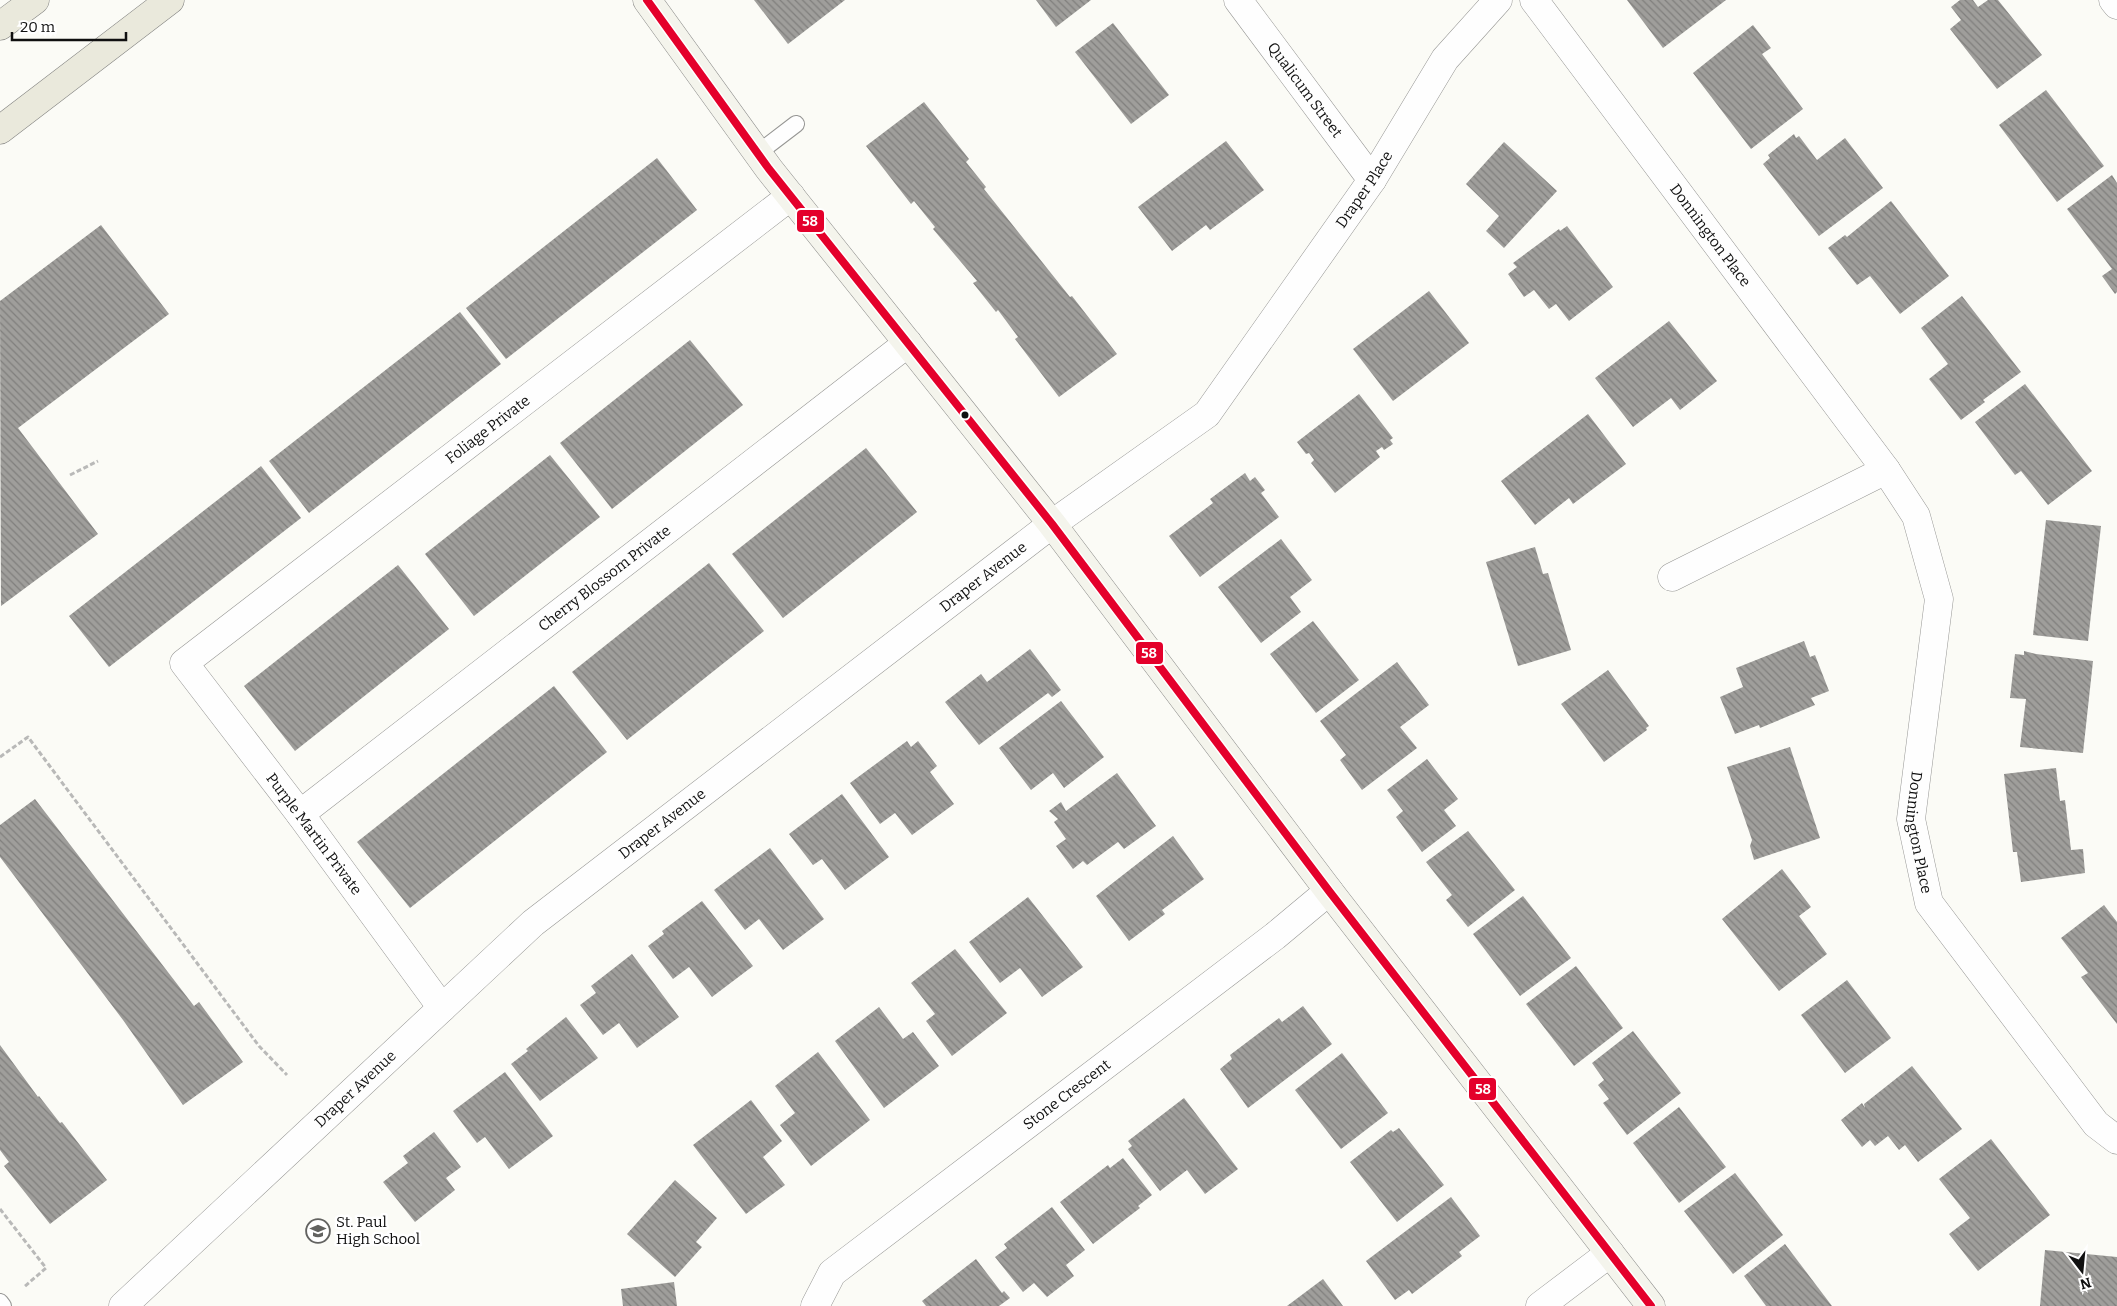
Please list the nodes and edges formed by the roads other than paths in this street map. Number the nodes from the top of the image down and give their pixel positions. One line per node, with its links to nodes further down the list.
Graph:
1 (35, 0): 9 (main road)
2 (170, 0): 11 (main road)
3 (647, 0): 12 (street)
4 (1238, 0): 13 (street, Qualicum Street)
5 (1498, 0): 13 (street, Draper Place)
6 (1534, 0): 17 (street, Donnington Place)
7 (2113, 0): 8 (street)
8 (2117, 5)
9 (0, 26)
10 (796, 124): 12 (lane)
11 (0, 130)
12 (758, 153): 14 (street)
13 (1372, 180): 16 (street, Draper Place)
14 (791, 196): 15 (street); 20 (street, Foliage Private)
15 (908, 343): 18 (street); 21 (street, Cherry Blossom Private)
16 (1230, 381): 18 (street, Draper Avenue)
17 (1886, 470): 19 (street); 24 (street, Donnington Place)
18 (1052, 524): 22 (street); 23 (street, Draper Avenue)
19 (1672, 577)
20 (184, 663): 21 (street, Purple Martin Private)
21 (300, 814): 23 (street, Purple Martin Private)
22 (1329, 891): 25 (street); 29 (street, Stone Crescent)
23 (442, 1008): 28 (street, Draper Avenue)
24 (2117, 1140)
25 (1610, 1253): 30 (street); 31 (street)
26 (0, 1302): 27 (lane)
27 (3, 1306)
28 (123, 1306)
29 (816, 1306)
30 (1540, 1306)
31 (1651, 1306)

